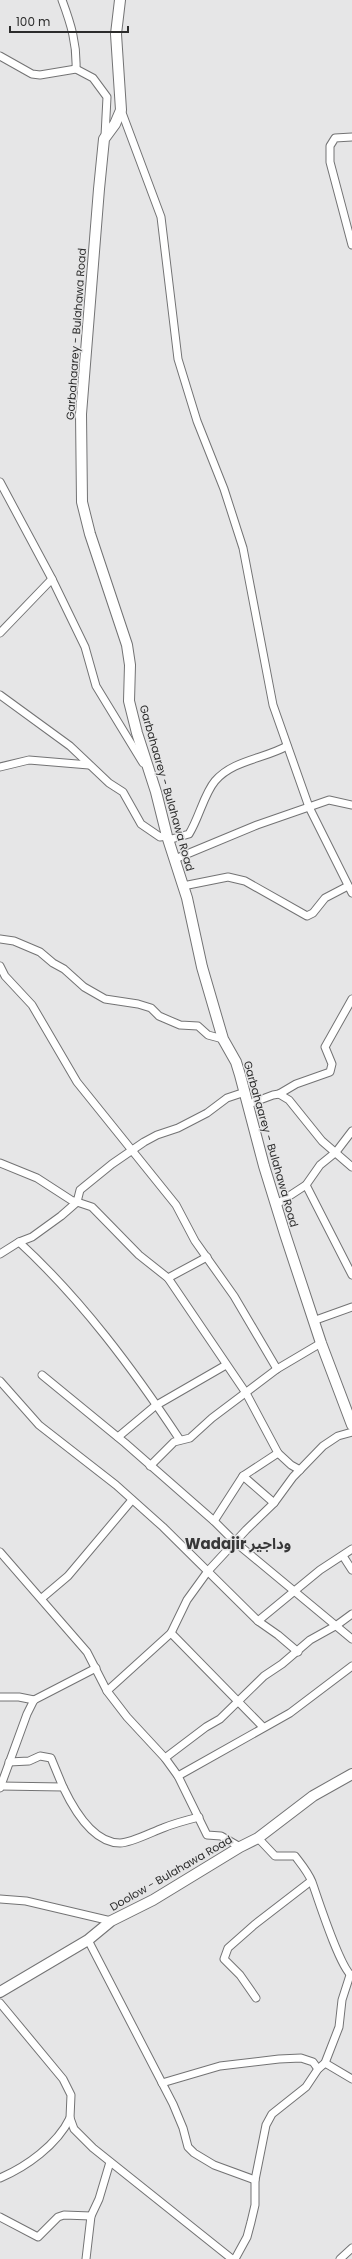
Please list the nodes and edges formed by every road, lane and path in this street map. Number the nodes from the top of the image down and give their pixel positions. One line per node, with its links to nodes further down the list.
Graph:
1 (62, 0): 4 (street)
2 (120, 0): 5 (main road)
3 (0, 56): 4 (street)
4 (76, 69): 7 (street)
5 (122, 110): 7 (main road); 13 (street)
6 (352, 137): 8 (street)
7 (104, 138): 16 (main road, Garbahaarey - Bulahawa Road)
8 (352, 246)
9 (0, 482): 10 (street)
10 (52, 578): 11 (street); 16 (street)
11 (0, 633)
12 (0, 695): 14 (street)
13 (287, 746): 18 (street); 19 (street)
14 (89, 765): 15 (street); 19 (street)
15 (0, 767)
16 (149, 772): 19 (main road, Garbahaarey - Bulahawa Road)
17 (352, 805): 18 (street)
18 (309, 807): 20 (street); 22 (street)
19 (167, 838): 20 (main road, Garbahaarey - Bulahawa Road)
20 (175, 859): 21 (main road, Garbahaarey - Bulahawa Road)
21 (184, 886): 22 (street); 27 (main road, Garbahaarey - Bulahawa Road)
22 (348, 886): 23 (street)
23 (352, 893)
24 (0, 939): 27 (street)
25 (0, 966): 32 (street)
26 (352, 999): 29 (street)
27 (223, 1039): 28 (main road, Garbahaarey - Bulahawa Road)
28 (245, 1092): 30 (main road, Garbahaarey - Bulahawa Road); 32 (street)
29 (279, 1094): 30 (street); 33 (street)
30 (249, 1104): 38 (main road, Garbahaarey - Bulahawa Road)
31 (352, 1131): 33 (street)
32 (134, 1150): 37 (street); 41 (street)
33 (336, 1152): 35 (street); 36 (street)
34 (0, 1163): 37 (street)
35 (352, 1167)
36 (306, 1185): 38 (street); 42 (street)
37 (77, 1202): 39 (street); 43 (street)
38 (277, 1204): 45 (main road, Garbahaarey - Bulahawa Road)
39 (19, 1242): 40 (street); 52 (street)
40 (0, 1254)
41 (207, 1257): 43 (street); 48 (street)
42 (352, 1275)
43 (168, 1278): 47 (street)
44 (352, 1307): 45 (street)
45 (313, 1321): 46 (main road, Garbahaarey - Bulahawa Road)
46 (320, 1343): 48 (street); 53 (main road, Garbahaarey - Bulahawa Road)
47 (226, 1365): 51 (street); 52 (street)
48 (277, 1369): 51 (street)
49 (42, 1375): 55 (street)
50 (0, 1381): 61 (street)
51 (246, 1393): 56 (street); 57 (street)
52 (155, 1406): 55 (street); 56 (street)
53 (352, 1425)
54 (352, 1432): 59 (street)
55 (118, 1437): 58 (street)
56 (180, 1440): 58 (street)
57 (278, 1453): 59 (street); 60 (street)
58 (150, 1466): 63 (street)
59 (300, 1470): 62 (street)
60 (243, 1476): 62 (street); 63 (street)
61 (132, 1500): 69 (street); 71 (street)
62 (274, 1503): 64 (street)
63 (214, 1520): 64 (street)
64 (235, 1542): 69 (street); 70 (street)
65 (352, 1549): 67 (street)
66 (0, 1552): 71 (street)
67 (343, 1556): 68 (street); 70 (street)
68 (352, 1570)
69 (208, 1571): 73 (street); 75 (street)
70 (294, 1591): 73 (street); 74 (street)
71 (42, 1598): 79 (street)
72 (352, 1614): 74 (street)
73 (258, 1621): 77 (street)
74 (337, 1625): 76 (street); 77 (street)
75 (170, 1632): 80 (street); 83 (street)
76 (352, 1639)
77 (298, 1652): 83 (street)
78 (352, 1666): 84 (street)
79 (96, 1668): 80 (street); 82 (street)
80 (107, 1691): 85 (street)
81 (0, 1697): 82 (street)
82 (34, 1700): 86 (street)
83 (239, 1702): 84 (street); 85 (street)
84 (263, 1727): 88 (street)
85 (165, 1758): 88 (street)
86 (9, 1762): 89 (street); 90 (street)
87 (352, 1774): 92 (main road, Doolow - Bulahawa Road)
88 (178, 1776): 91 (street)
89 (0, 1787): 90 (street)
90 (63, 1787): 91 (street)
91 (199, 1817): 93 (street)
92 (258, 1838): 93 (main road, Doolow - Bulahawa Road); 94 (street)
93 (240, 1847): 96 (main road, Doolow - Bulahawa Road)
94 (311, 1881): 98 (street); 100 (street)
95 (0, 1899): 96 (street)
96 (111, 1921): 97 (main road, Doolow - Bulahawa Road)
97 (88, 1940): 99 (main road, Doolow - Bulahawa Road); 105 (street)
98 (351, 1975): 102 (street)
99 (0, 1992)
100 (256, 1998)
101 (0, 2003): 106 (street)
102 (325, 2063): 103 (street); 104 (street)
103 (318, 2069): 105 (street); 109 (street)
104 (352, 2079)
105 (162, 2083): 109 (street)
106 (70, 2118): 107 (street); 108 (street)
107 (110, 2162): 110 (street); 114 (street)
108 (0, 2178)
109 (255, 2180): 115 (street)
110 (91, 2216): 111 (street); 113 (street)
111 (0, 2217)
112 (352, 2248): 116 (street)
113 (86, 2259)
114 (232, 2259)
115 (235, 2259)
116 (340, 2259)

